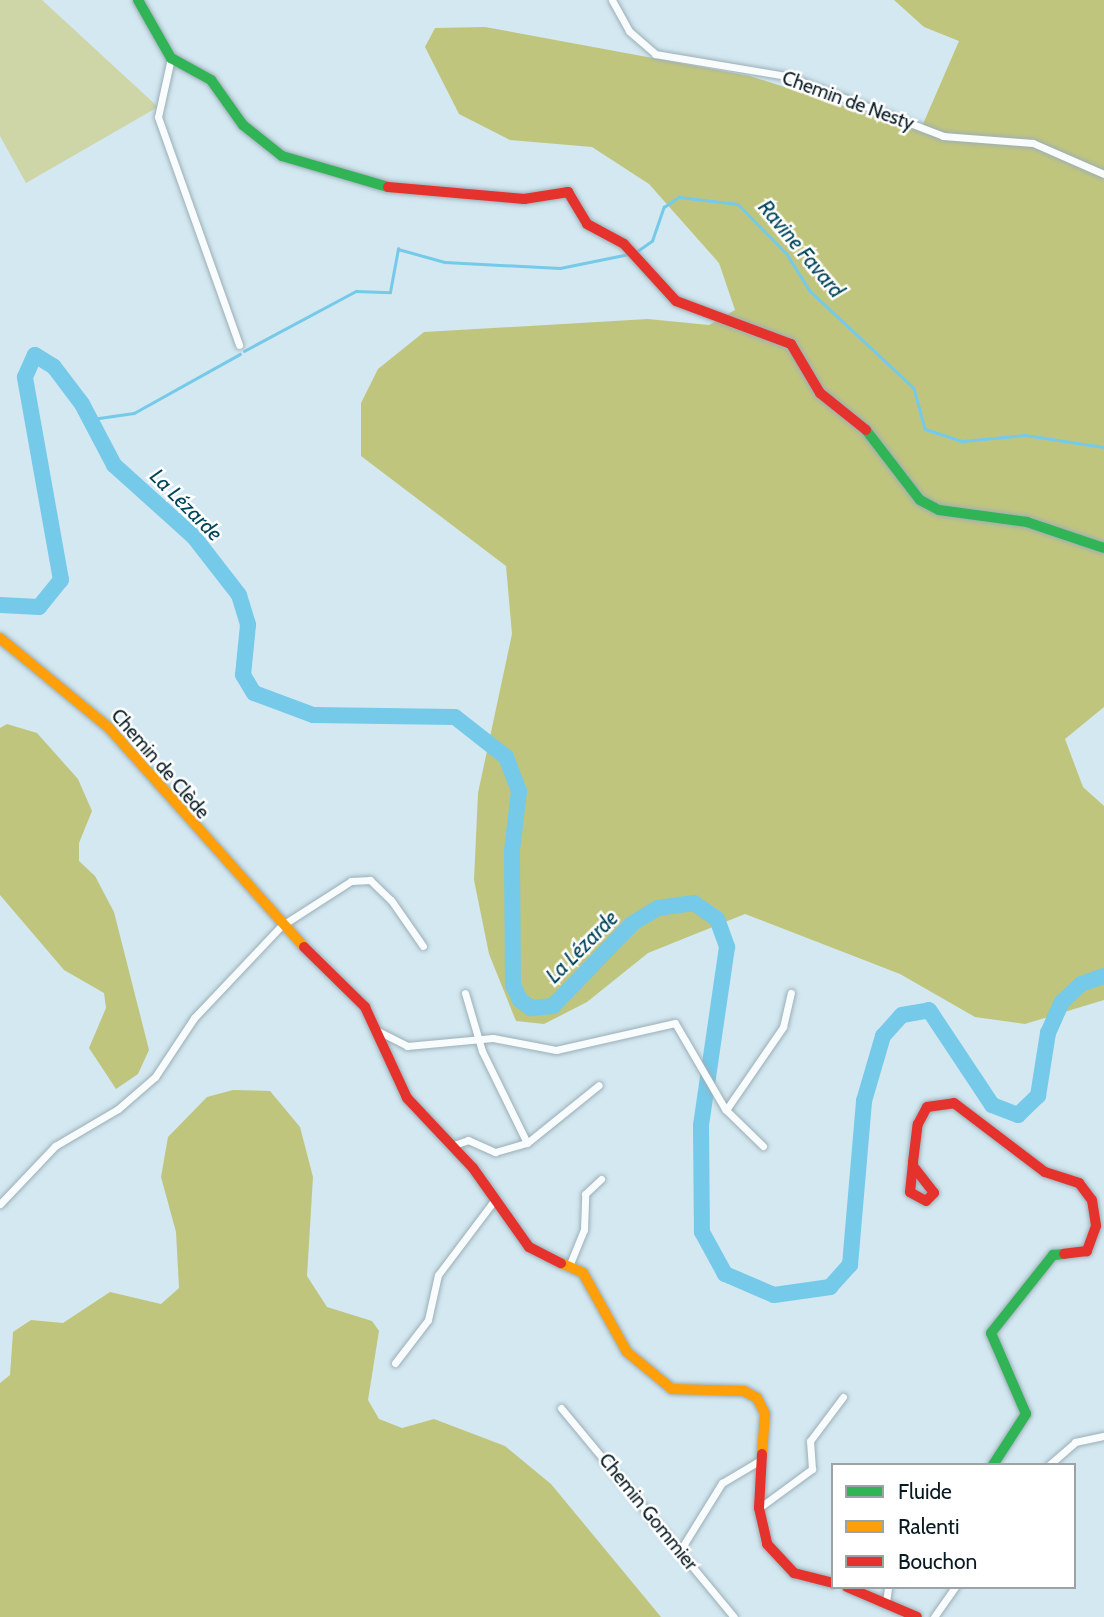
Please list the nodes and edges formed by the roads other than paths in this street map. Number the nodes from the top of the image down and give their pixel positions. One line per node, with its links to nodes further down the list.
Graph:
1 (138, 0): 3 (street)
2 (612, 0): 4 (street, Chemin de Nesty)
3 (171, 58): 5 (street); 6 (street)
4 (1104, 174)
5 (239, 345)
6 (1104, 548)
7 (0, 638): 8 (street, Chemin de Clède)
8 (281, 926): 9 (street); 12 (street, Chemin de Clède); 22 (street)
9 (423, 946)
10 (465, 993): 13 (street)
11 (791, 993): 15 (street)
12 (378, 1031): 13 (street); 17 (street, Chemin de Clède)
13 (477, 1039): 15 (street); 16 (street)
14 (599, 1085): 16 (street)
15 (726, 1110): 18 (street)
16 (527, 1143): 17 (street)
17 (451, 1146): 21 (street, Chemin de Clède)
18 (763, 1146)
19 (913, 1166): 29 (street)
20 (601, 1179): 23 (street)
21 (496, 1198): 23 (street, Chemin de Clède); 24 (street)
22 (0, 1204)
23 (570, 1264): 28 (street)
24 (395, 1363)
25 (843, 1397): 31 (street)
26 (561, 1408): 32 (street, Chemin Gommier)
27 (1104, 1436): 30 (street)
28 (759, 1461): 31 (street); 32 (street)
29 (994, 1463)
30 (1051, 1463)
31 (759, 1508): 33 (street)
32 (681, 1549): 38 (street, Chemin Gommier)
33 (831, 1582)
34 (851, 1589): 37 (street)
35 (888, 1589): 37 (street)
36 (954, 1589): 40 (street)
37 (886, 1602): 39 (street)
38 (734, 1617)
39 (917, 1617)
40 (934, 1617)

